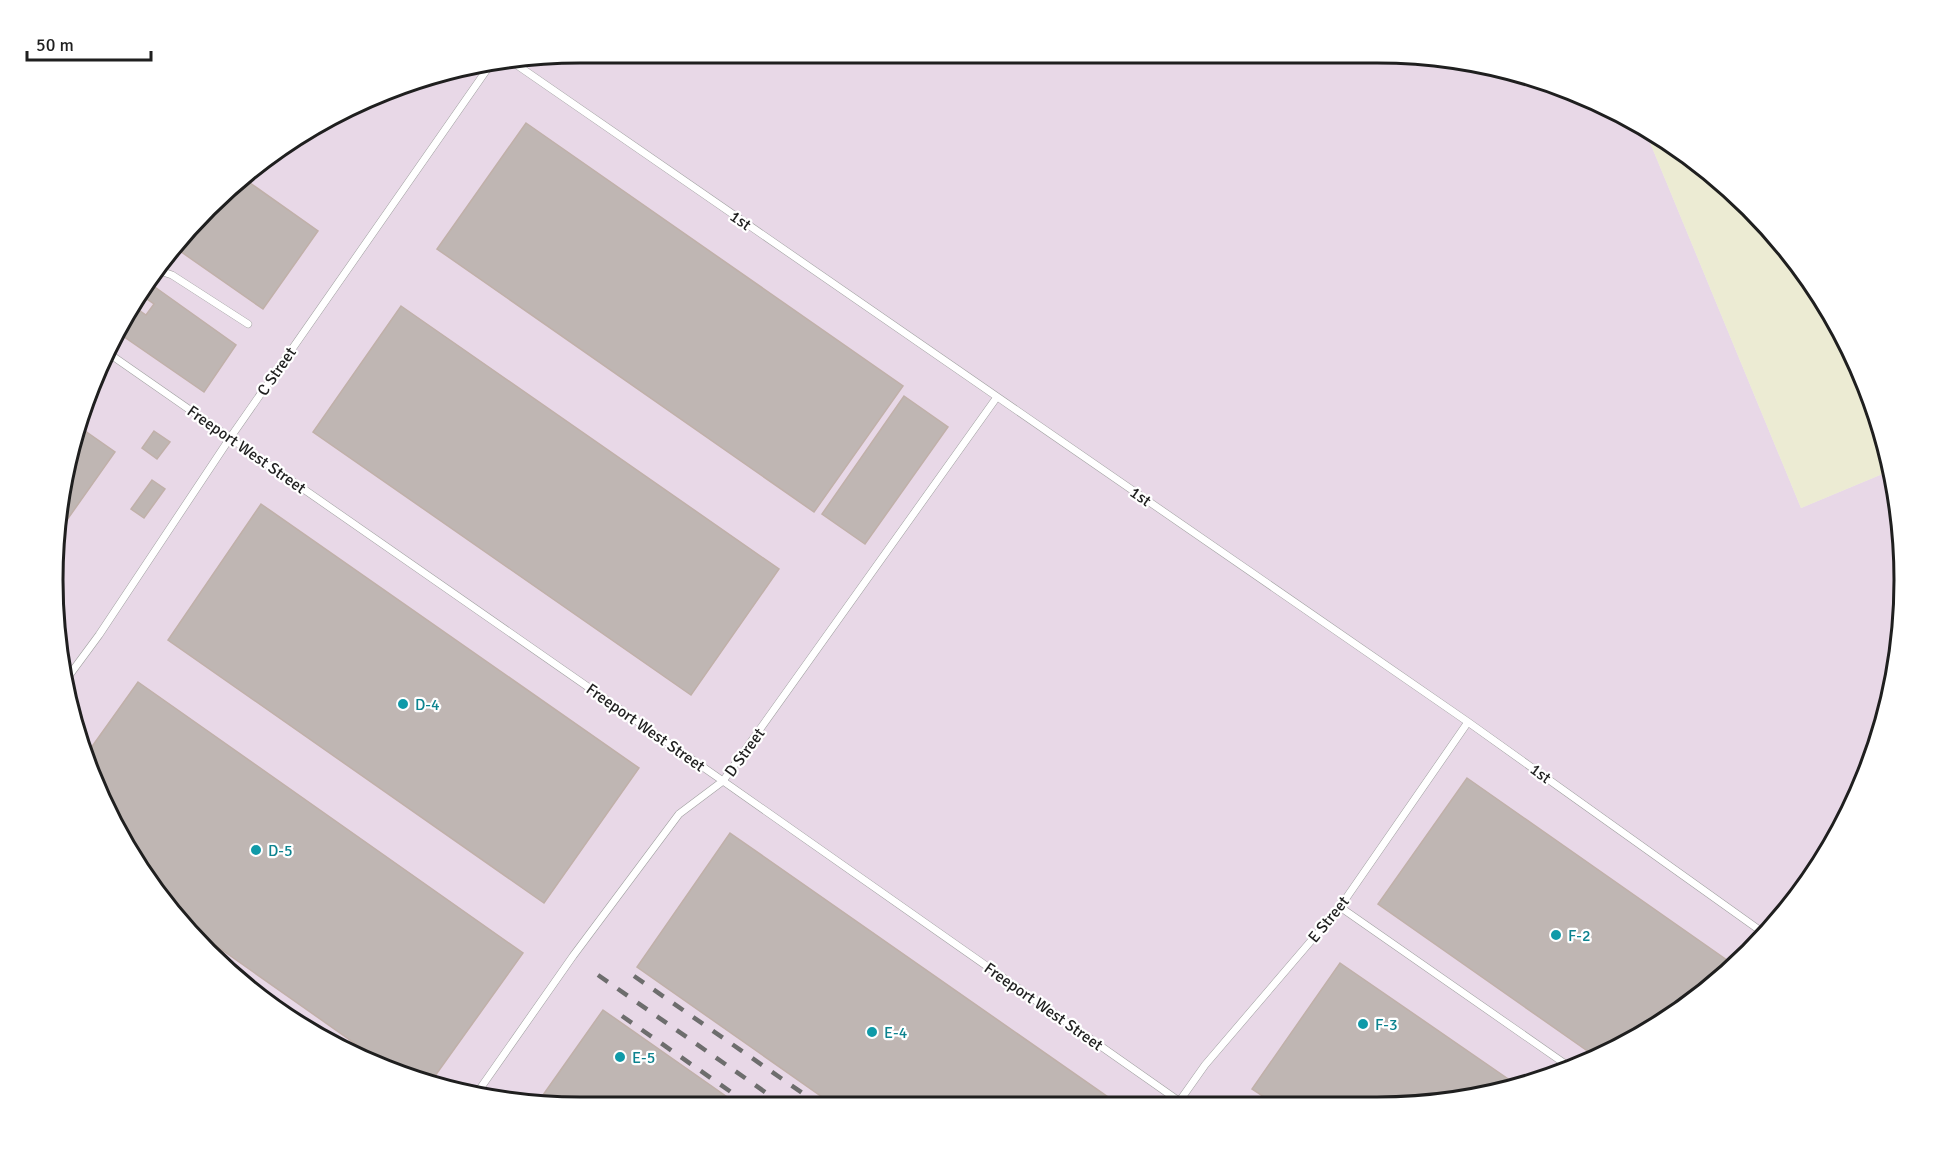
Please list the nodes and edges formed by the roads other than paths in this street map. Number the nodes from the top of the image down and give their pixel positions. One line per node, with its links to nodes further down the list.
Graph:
1 (519, 66): 6 (lane, 1st)
2 (485, 72): 7 (lane, C Street)
3 (165, 272): 4 (lane)
4 (248, 324)
5 (113, 357): 7 (lane, Freeport West Street)
6 (997, 397): 9 (lane, 1st); 10 (lane, D Street)
7 (230, 438): 8 (lane, C Street); 10 (lane, Freeport West Street)
8 (71, 672)
9 (1468, 722): 11 (lane, E Street); 12 (lane, 1st)
10 (723, 781): 14 (lane, D Street); 15 (lane, Freeport West Street)
11 (1340, 906): 13 (lane); 16 (lane, E Street)
12 (1758, 929)
13 (1563, 1062)
14 (481, 1087)
15 (1167, 1097)
16 (1182, 1097)

